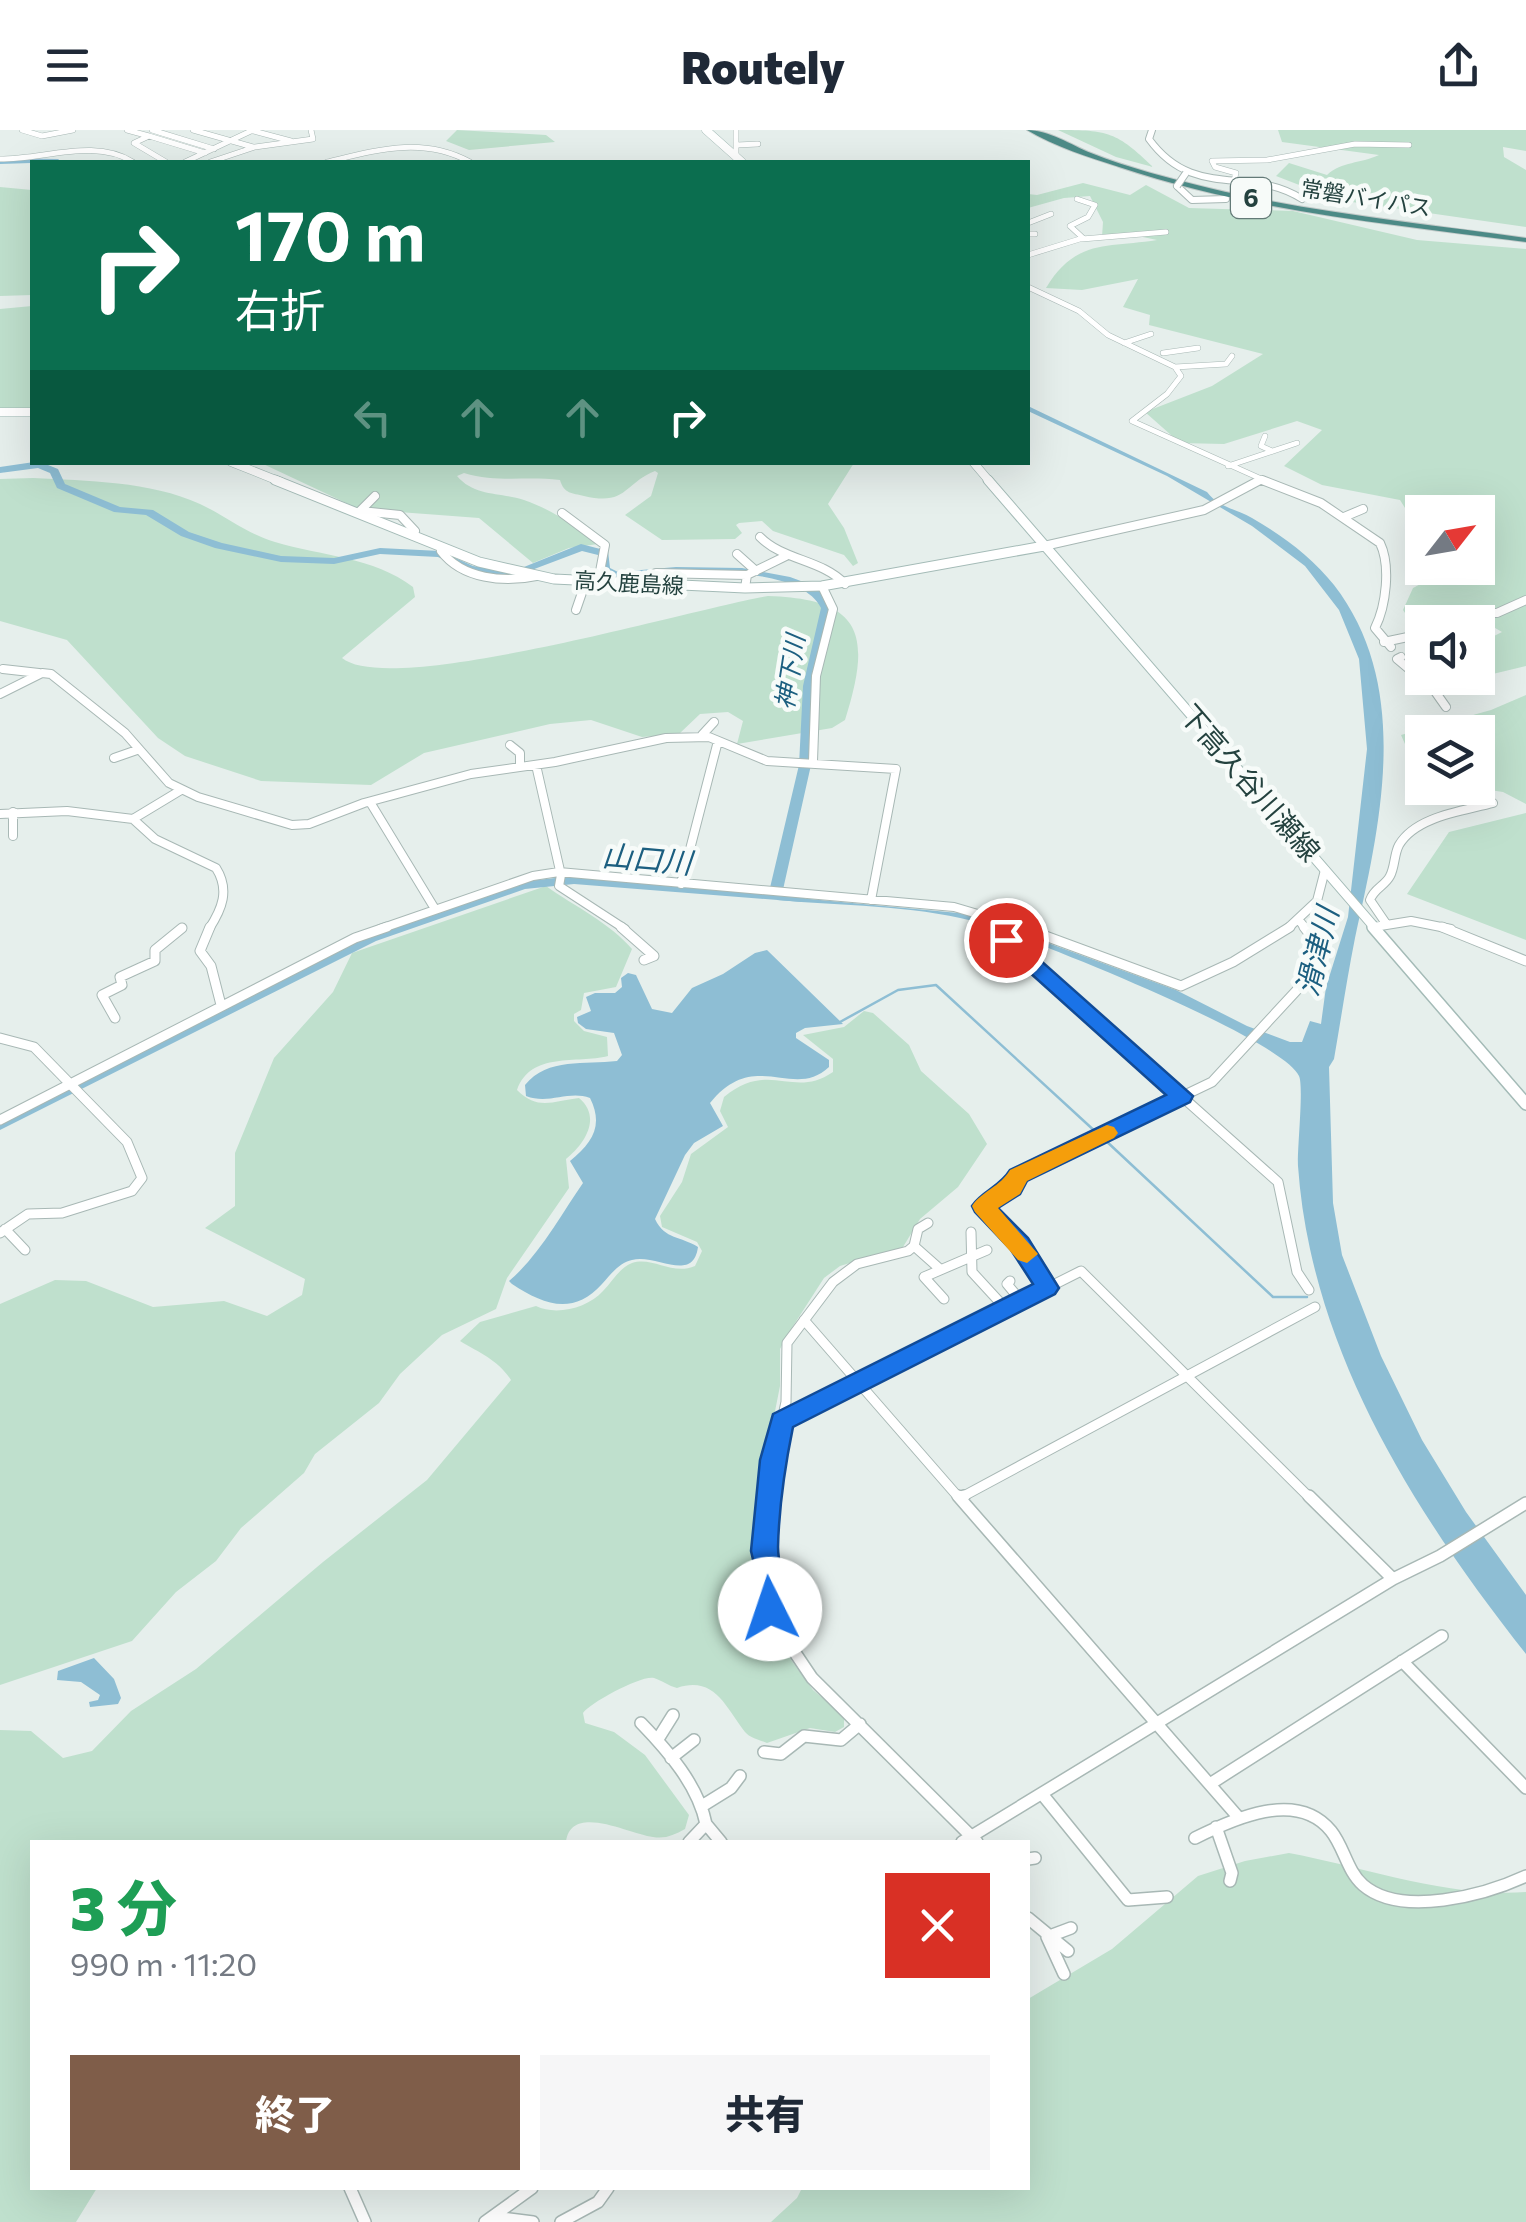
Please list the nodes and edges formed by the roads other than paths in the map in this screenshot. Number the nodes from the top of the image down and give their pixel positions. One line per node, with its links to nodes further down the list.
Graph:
1 (73, 130): 11 (street)
2 (127, 130): 12 (street)
3 (193, 130): 14 (street)
4 (251, 130): 14 (street); 15 (street)
5 (311, 130): 15 (street)
6 (706, 130): 29 (main road)
7 (736, 130): 17 (street)
8 (1031, 130): 33 (highway, 6)
9 (1041, 130): 36 (highway, 常磐バイパス / 6)
10 (1152, 130): 31 (street)
11 (28, 131)
12 (139, 131): 13 (street)
13 (150, 133): 20 (street); 21 (street); 24 (street)
14 (230, 141): 19 (street); 20 (street)
15 (298, 142): 19 (street)
16 (758, 144): 17 (street)
17 (736, 145): 30 (street)
18 (1409, 145): 32 (street)
19 (255, 147): 26 (street)
20 (214, 148): 21 (street)
21 (204, 153): 25 (street)
22 (0, 159): 23 (street)
23 (129, 160)
24 (159, 160)
25 (190, 160)
26 (216, 160)
27 (336, 160): 28 (street)
28 (465, 160)
29 (736, 160)
30 (737, 160)
31 (1185, 172): 32 (street); 33 (street, bridge)
32 (1233, 184): 35 (street)
33 (1224, 196): 42 (highway, 常磐バイパス / 6)
34 (1078, 199): 41 (street)
35 (1302, 199): 36 (highway); 37 (highway)
36 (1284, 201): 37 (highway, 常磐バイパス / 6)
37 (1313, 206): 42 (highway, 常磐バイパス / 6)
38 (1051, 214): 39 (street)
39 (1030, 229)
40 (1166, 232): 41 (street)
41 (1082, 239): 43 (street)
42 (1526, 239)
43 (1030, 255)
44 (1030, 288): 46 (street)
45 (1150, 334): 46 (street)
46 (1124, 343): 48 (street)
47 (1198, 348): 48 (street)
48 (1162, 354): 50 (street); 51 (street)
49 (1232, 356): 51 (street)
50 (1148, 361)
51 (1175, 366): 61 (street)
52 (0, 412): 53 (main road)
53 (30, 412)
54 (1264, 436): 57 (street)
55 (1297, 443): 57 (street)
56 (1250, 451): 58 (street)
57 (1272, 451): 58 (street)
58 (1244, 460): 61 (street)
59 (239, 465): 68 (main road, 高久鹿島線)
60 (976, 465): 72 (main road, 下高久谷川瀬線)
61 (1228, 466): 63 (street)
62 (1276, 476): 63 (street)
63 (1263, 480): 65 (street); 70 (street)
64 (375, 496): 68 (street)
65 (1225, 500): 66 (street)
66 (1210, 508): 72 (street)
67 (1363, 510): 70 (street)
68 (359, 512): 73 (main road, 高久鹿島線)
69 (562, 513): 79 (street)
70 (1344, 517): 87 (street)
71 (760, 536): 75 (street)
72 (1044, 546): 81 (main road, 高久鹿島線); 109 (main road, 下高久谷川瀬線)
73 (443, 553): 77 (main road, 高久鹿島線); 77 (street)
74 (738, 554): 76 (street)
75 (786, 556): 76 (street); 81 (street)
76 (751, 573): 80 (street); 83 (street)
77 (531, 575): 78 (main road, 高久鹿島線)
78 (586, 582): 79 (main road, 高久鹿島線); 85 (street)
79 (598, 582): 80 (main road, 高久鹿島線)
80 (629, 583): 83 (main road, 高久鹿島線)
81 (845, 584): 82 (main road, 高久鹿島線)
82 (818, 587): 83 (main road, 高久鹿島線); 99 (street)
83 (745, 588)
84 (1526, 600): 86 (street)
85 (576, 610)
86 (1495, 613)
87 (1405, 639)
88 (1401, 657): 92 (street)
89 (3, 669): 90 (street)
90 (42, 673): 91 (street); 97 (street)
91 (0, 694)
92 (1446, 707)
93 (714, 722): 94 (street)
94 (702, 735): 95 (street); 101 (street)
95 (718, 741): 99 (street); 111 (street)
96 (510, 745): 100 (street)
97 (137, 750): 98 (street); 102 (street)
98 (114, 758)
99 (808, 761): 112 (street)
100 (520, 764): 101 (street); 103 (street)
101 (536, 765): 110 (street)
102 (181, 790): 103 (street); 107 (street)
103 (370, 802): 113 (street)
104 (1485, 805): 115 (street)
105 (13, 812): 106 (street); 107 (street); 108 (street)
106 (0, 814)
107 (133, 819): 120 (street)
108 (13, 836)
109 (1325, 870): 114 (street); 115 (main road, 下高久谷川瀬線)
110 (560, 877): 111 (street); 113 (street); 118 (street)
111 (681, 884): 112 (street)
112 (871, 900): 116 (street)
113 (435, 909): 120 (street)
114 (1298, 919): 116 (street); 124 (street)
115 (1376, 924): 119 (street); 125 (main road, 下高久谷川瀬線)
116 (1017, 926): 124 (street)
117 (182, 928): 121 (street)
118 (644, 960)
119 (1526, 961)
120 (221, 1004): 123 (street)
121 (114, 1018)
122 (0, 1038): 123 (street)
123 (73, 1087): 126 (street); 128 (street)
124 (1182, 1096): 136 (street); 137 (street)
125 (1526, 1104)
126 (2, 1116)
127 (928, 1223): 130 (street)
128 (3, 1231): 131 (street)
129 (971, 1232): 133 (street)
130 (914, 1246): 134 (street); 142 (street)
131 (25, 1250)
132 (987, 1250): 133 (street)
133 (971, 1256): 134 (street); 141 (street)
134 (940, 1269): 138 (street)
135 (1010, 1281): 139 (street)
136 (1047, 1288): 139 (street); 143 (street)
137 (1309, 1290)
138 (944, 1298)
139 (1022, 1301): 141 (street)
140 (1315, 1307): 143 (street)
141 (1006, 1309): 144 (street)
142 (804, 1320): 144 (street); 145 (street)
143 (1188, 1375): 146 (street); 148 (street)
144 (859, 1382): 145 (street); 146 (street)
145 (782, 1421): 153 (street)
146 (960, 1498): 154 (street)
147 (1523, 1509): 148 (street)
148 (1393, 1580): 154 (street)
149 (1442, 1636): 150 (street)
150 (1402, 1661): 160 (street); 161 (street)
151 (673, 1715): 155 (street)
152 (640, 1723): 155 (street)
153 (860, 1724): 157 (street); 170 (street)
154 (1157, 1724): 160 (street); 162 (street)
155 (658, 1739): 158 (street)
156 (694, 1740): 158 (street)
157 (764, 1752)
158 (671, 1758): 163 (street)
159 (740, 1776): 163 (street)
160 (1210, 1784): 164 (street)
161 (1526, 1788)
162 (1042, 1794): 170 (street); 173 (street)
163 (702, 1806): 165 (street)
164 (1239, 1818): 166 (street); 171 (street)
165 (706, 1824): 168 (street); 169 (street)
166 (1216, 1827): 167 (street); 172 (street)
167 (1196, 1838)
168 (691, 1840)
169 (720, 1840)
170 (970, 1840)
171 (1524, 1879)
172 (1230, 1882)
173 (1167, 1897)
174 (1030, 1920): 176 (street)
175 (1070, 1928): 176 (street)
176 (1048, 1936): 177 (street); 178 (street)
177 (1068, 1951)
178 (1064, 1974)
179 (351, 2190): 183 (street)
180 (529, 2190): 182 (street)
181 (607, 2190): 185 (street)
182 (490, 2220): 184 (street)
183 (364, 2222)
184 (533, 2222)
185 (561, 2222)

